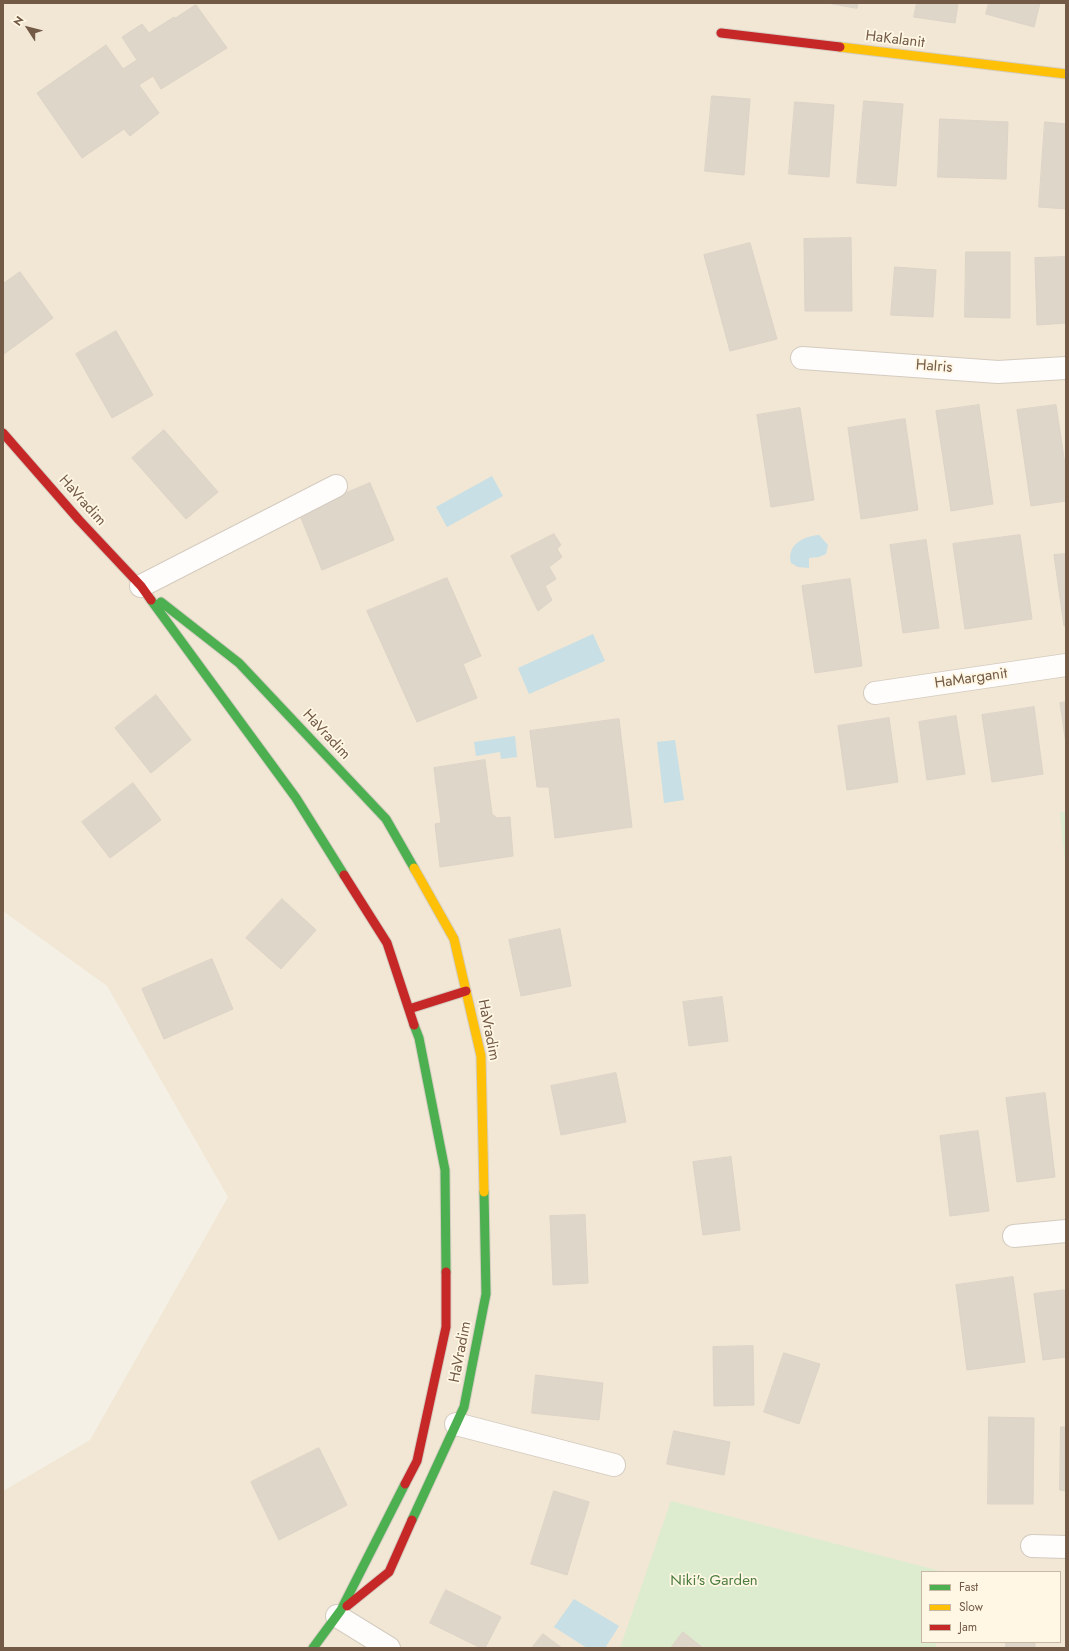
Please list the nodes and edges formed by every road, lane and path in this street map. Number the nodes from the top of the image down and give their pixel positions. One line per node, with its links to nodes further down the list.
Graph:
1 (721, 32): 2 (street, HaKalanit)
2 (1066, 74)
3 (802, 358): 4 (street, HaIris)
4 (1066, 368)
5 (3, 433): 7 (street, HaVradim)
6 (336, 486): 7 (street)
7 (141, 586): 10 (street, HaVradim); 11 (street, HaVradim)
8 (1066, 665): 9 (street, HaMarganit)
9 (876, 693)
10 (466, 991): 11 (street); 14 (street, HaVradim)
11 (409, 1009): 18 (street, HaVradim)
12 (1066, 1231): 13 (street)
13 (1014, 1236)
14 (456, 1424): 15 (street); 18 (street, HaVradim)
15 (614, 1465)
16 (1032, 1546): 17 (street)
17 (1066, 1547)
18 (336, 1618): 19 (street, HaVradim); 20 (street); 21 (street)
19 (313, 1648)
20 (360, 1648)
21 (389, 1648)

